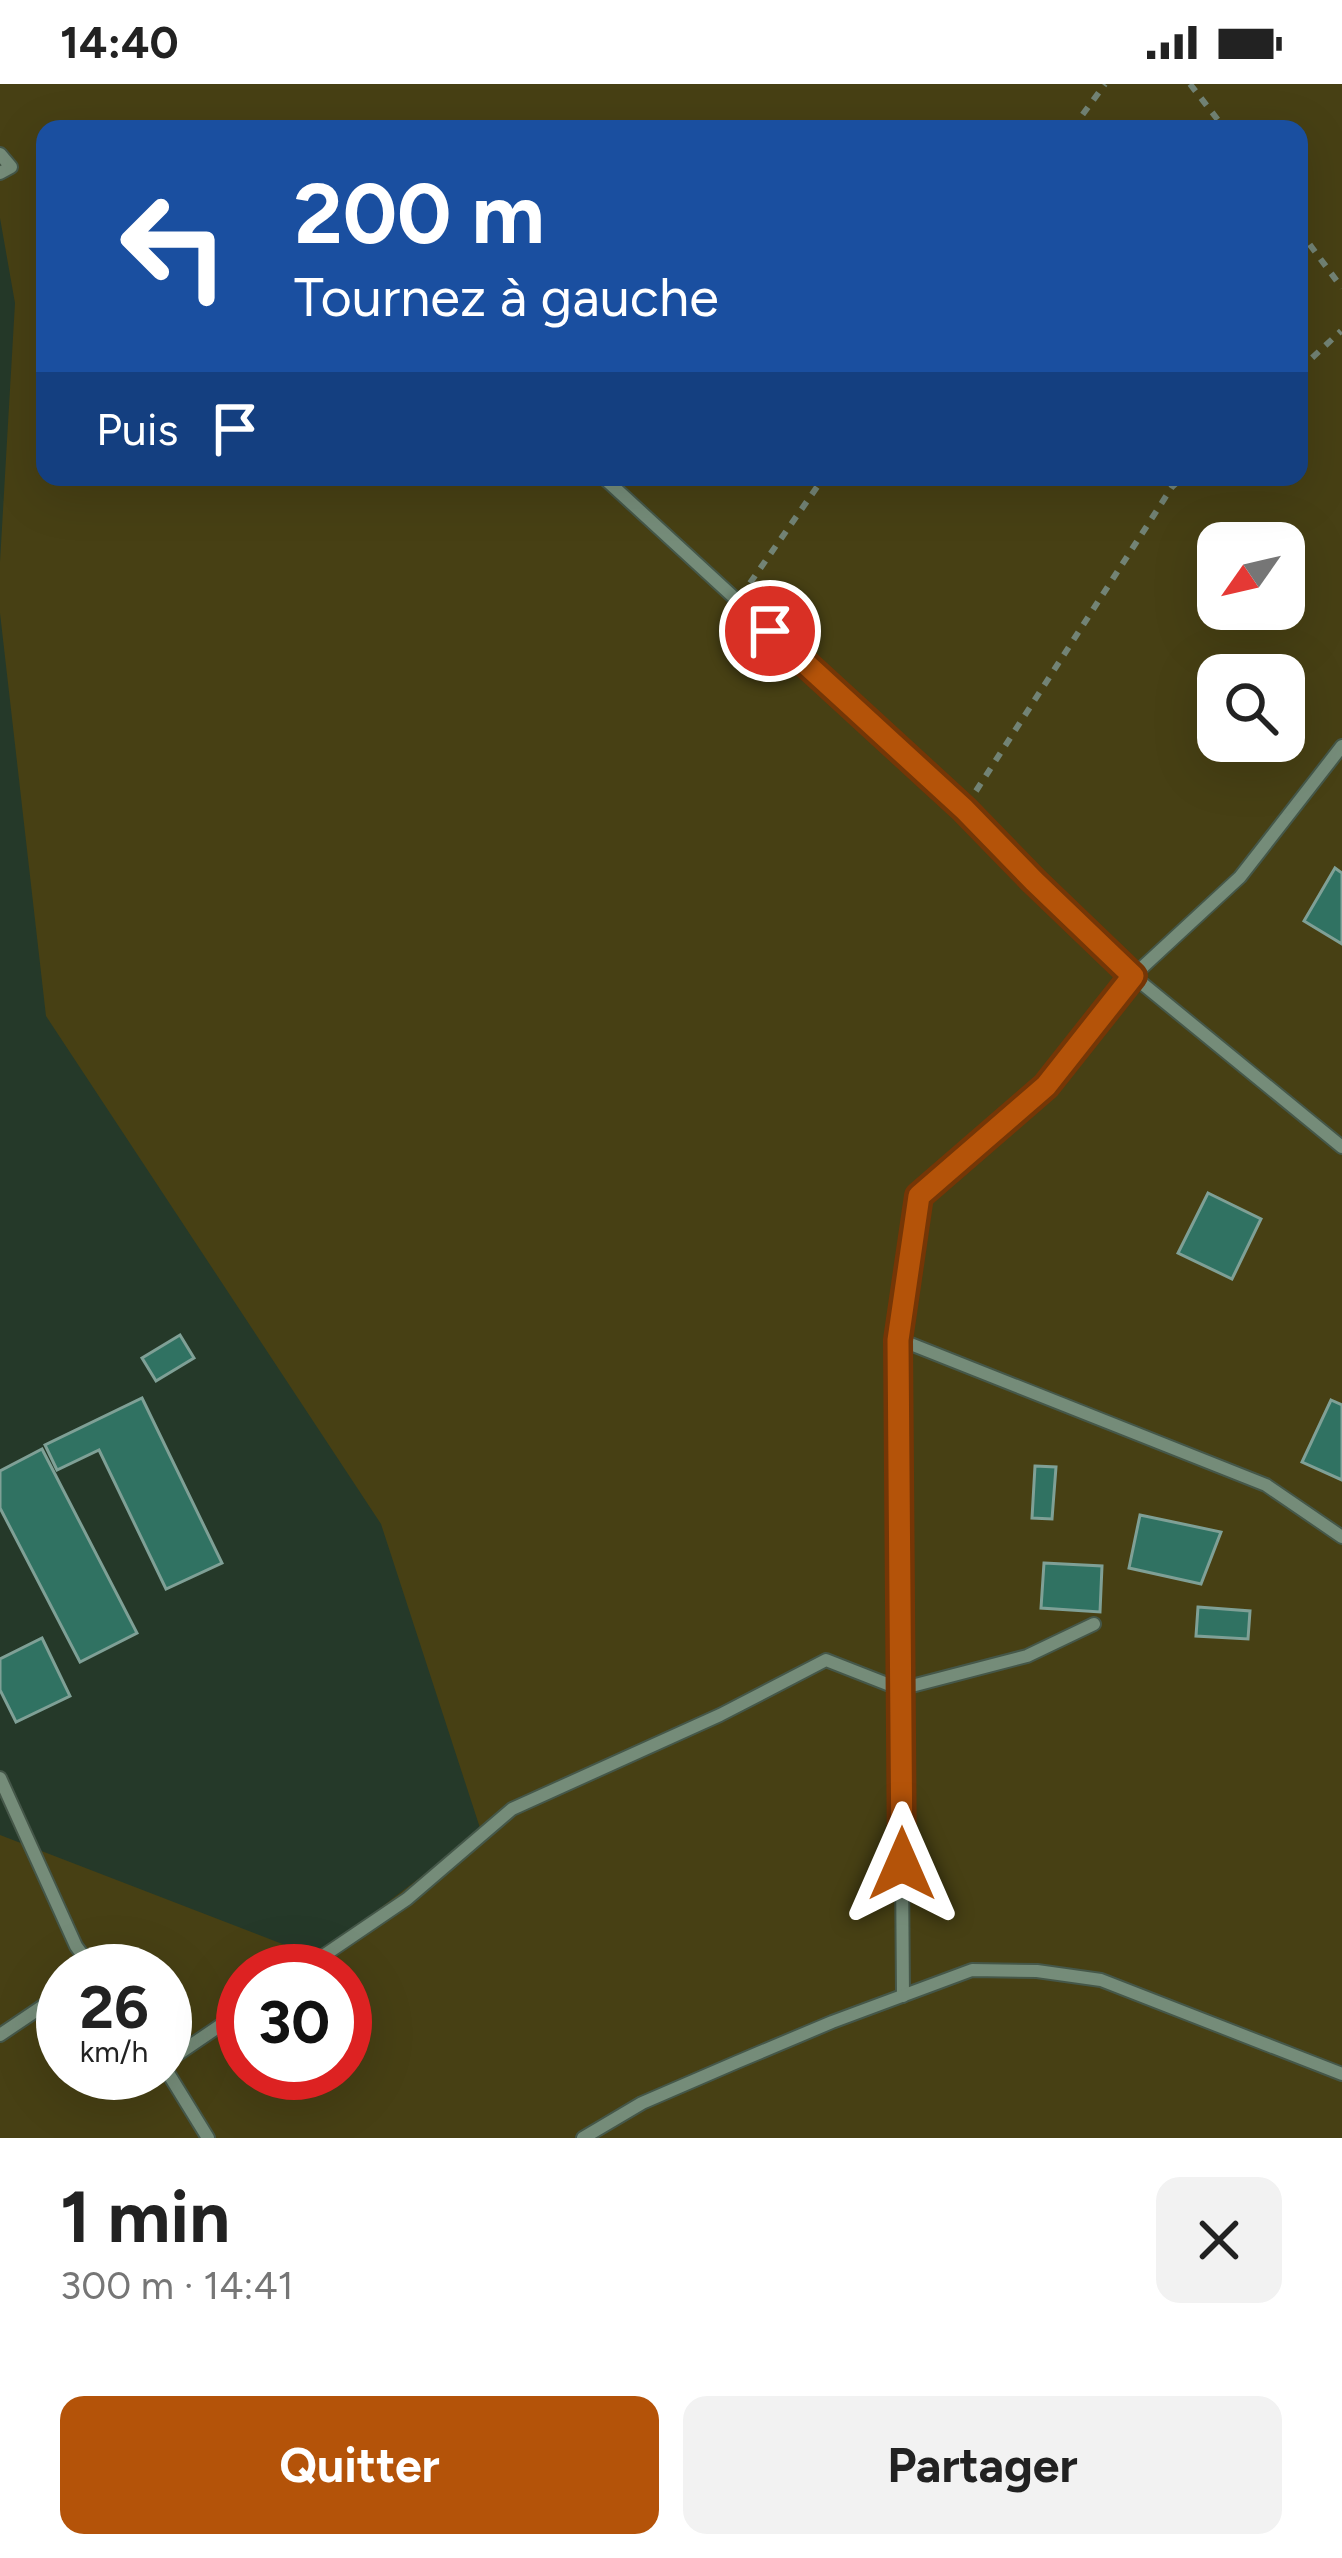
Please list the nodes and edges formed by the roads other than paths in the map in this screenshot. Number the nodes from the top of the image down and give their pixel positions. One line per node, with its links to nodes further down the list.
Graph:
1 (0, 154): 2 (street)
2 (0, 173)
3 (613, 486): 5 (street)
4 (1342, 746): 5 (street)
5 (1133, 976): 6 (street); 7 (street)
6 (1342, 1147)
7 (898, 1340): 8 (street); 10 (street)
8 (1342, 1537)
9 (1094, 1624): 10 (street)
10 (900, 1689): 13 (street); 14 (street)
11 (0, 1778): 12 (street)
12 (75, 1944)
13 (341, 1944)
14 (902, 1996): 17 (street); 20 (street)
15 (36, 2011): 16 (street)
16 (0, 2035)
17 (1342, 2074)
18 (185, 2100): 19 (street)
19 (208, 2138)
20 (583, 2138)

